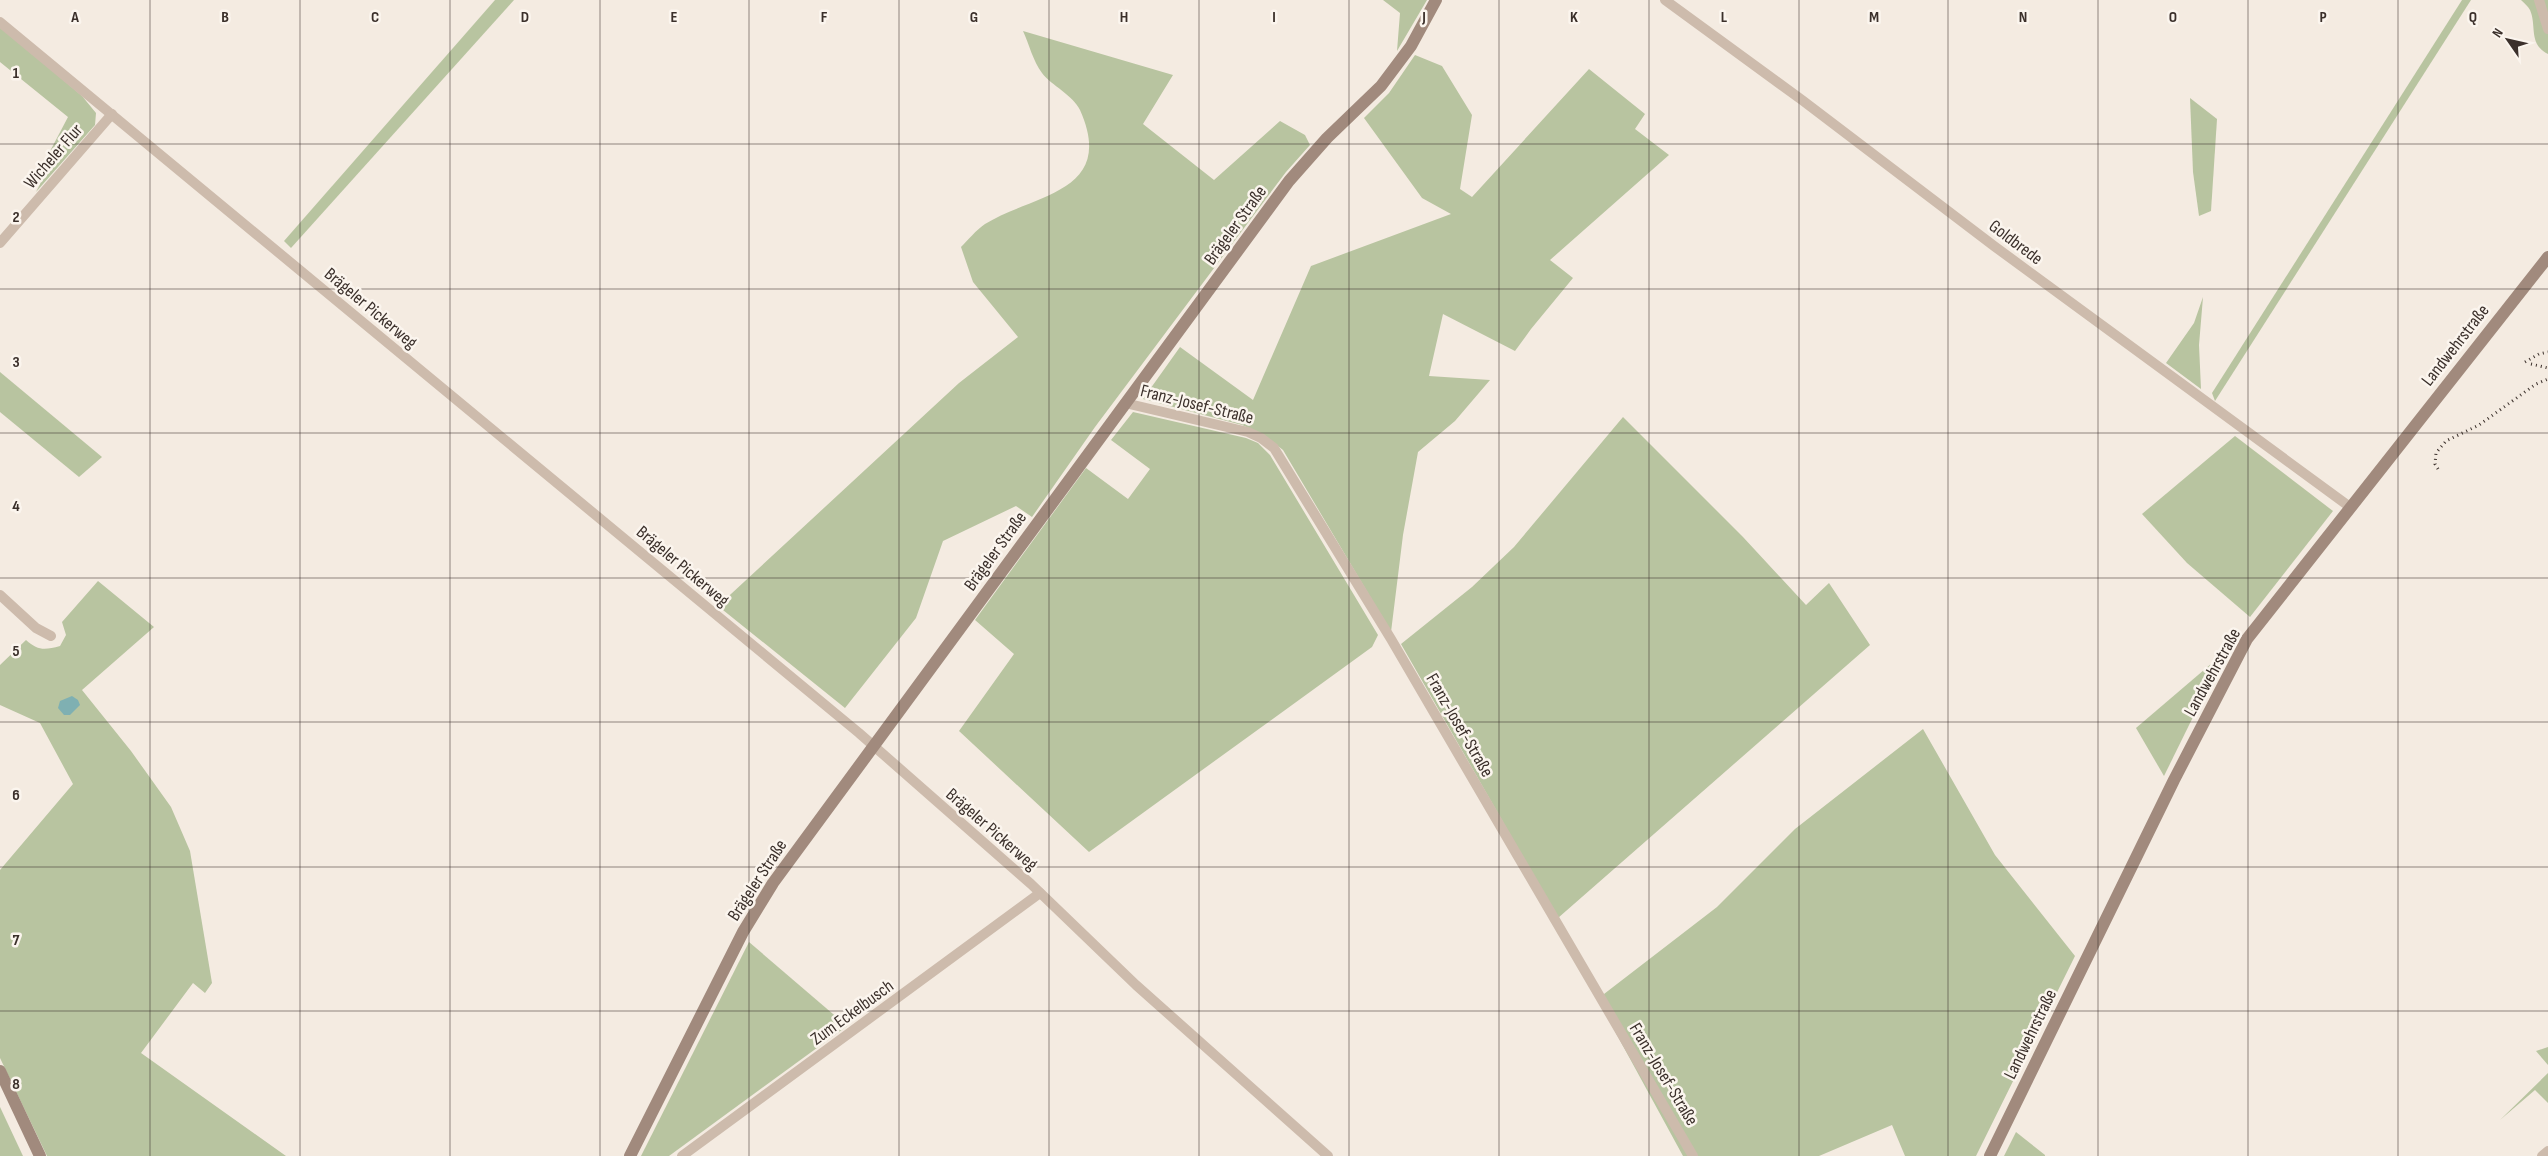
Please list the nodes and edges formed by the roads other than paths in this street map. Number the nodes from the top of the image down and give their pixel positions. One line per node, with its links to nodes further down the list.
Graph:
1 (1436, 0): 9 (street, Brägeler Straße)
2 (1665, 0): 10 (street, Goldbrede)
3 (2539, 0): 5 (street)
4 (0, 22): 6 (street, Brägeler Pickerweg)
5 (2548, 29)
6 (112, 114): 7 (street, Wicheler Flur); 13 (street, Brägeler Pickerweg)
7 (0, 243)
8 (2548, 257): 10 (street, Landwehrstraße)
9 (1125, 403): 13 (street, Brägeler Straße); 21 (street, Franz-Josef-Straße)
10 (2350, 507): 22 (street, Landwehrstraße)
11 (0, 595): 12 (street)
12 (51, 636)
13 (874, 746): 14 (street, Brägeler Pickerweg); 18 (street, Brägeler Straße)
14 (1040, 893): 19 (street, Zum Eckelbusch); 20 (street, Brägeler Pickerweg)
15 (0, 1071): 17 (street)
16 (2548, 1151): 23 (street)
17 (40, 1156)
18 (630, 1156)
19 (682, 1156)
20 (1328, 1156)
21 (1693, 1156)
22 (1990, 1156)
23 (2542, 1156)

